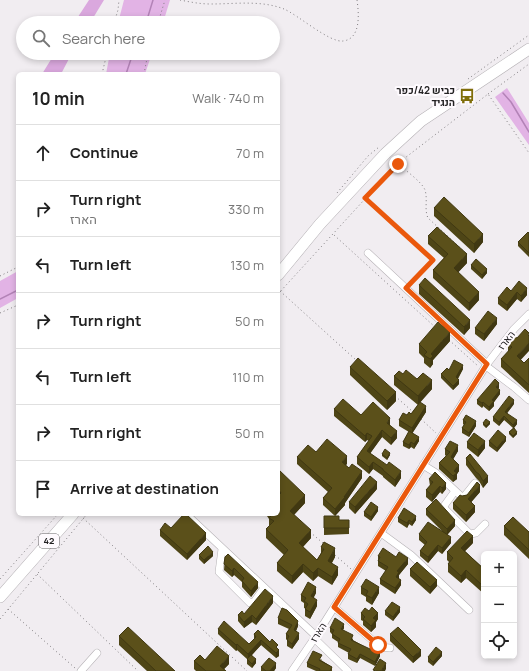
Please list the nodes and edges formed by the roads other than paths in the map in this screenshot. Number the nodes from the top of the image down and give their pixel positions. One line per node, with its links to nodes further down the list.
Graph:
1 (529, 49): 3 (highway)
2 (368, 253): 5 (street)
3 (280, 272)
4 (529, 314): 5 (street, הארז)
5 (485, 367): 6 (street); 7 (street, הארז)
6 (529, 400)
7 (423, 465): 9 (street); 13 (street, הארז)
8 (475, 483): 9 (street)
9 (455, 491): 12 (street)
10 (71, 516): 16 (highway, 42)
11 (188, 516): 14 (street)
12 (485, 524)
13 (381, 533): 17 (street, הארז); 18 (street)
14 (222, 548): 15 (street); 15 (street)
15 (264, 588): 19 (street)
16 (0, 596)
17 (334, 607): 19 (street, הארז); 20 (street)
18 (469, 610)
19 (315, 637): 23 (street, הארז); 24 (street)
20 (390, 648)
21 (97, 653): 22 (street)
22 (79, 671)
23 (292, 671)
24 (348, 671)

